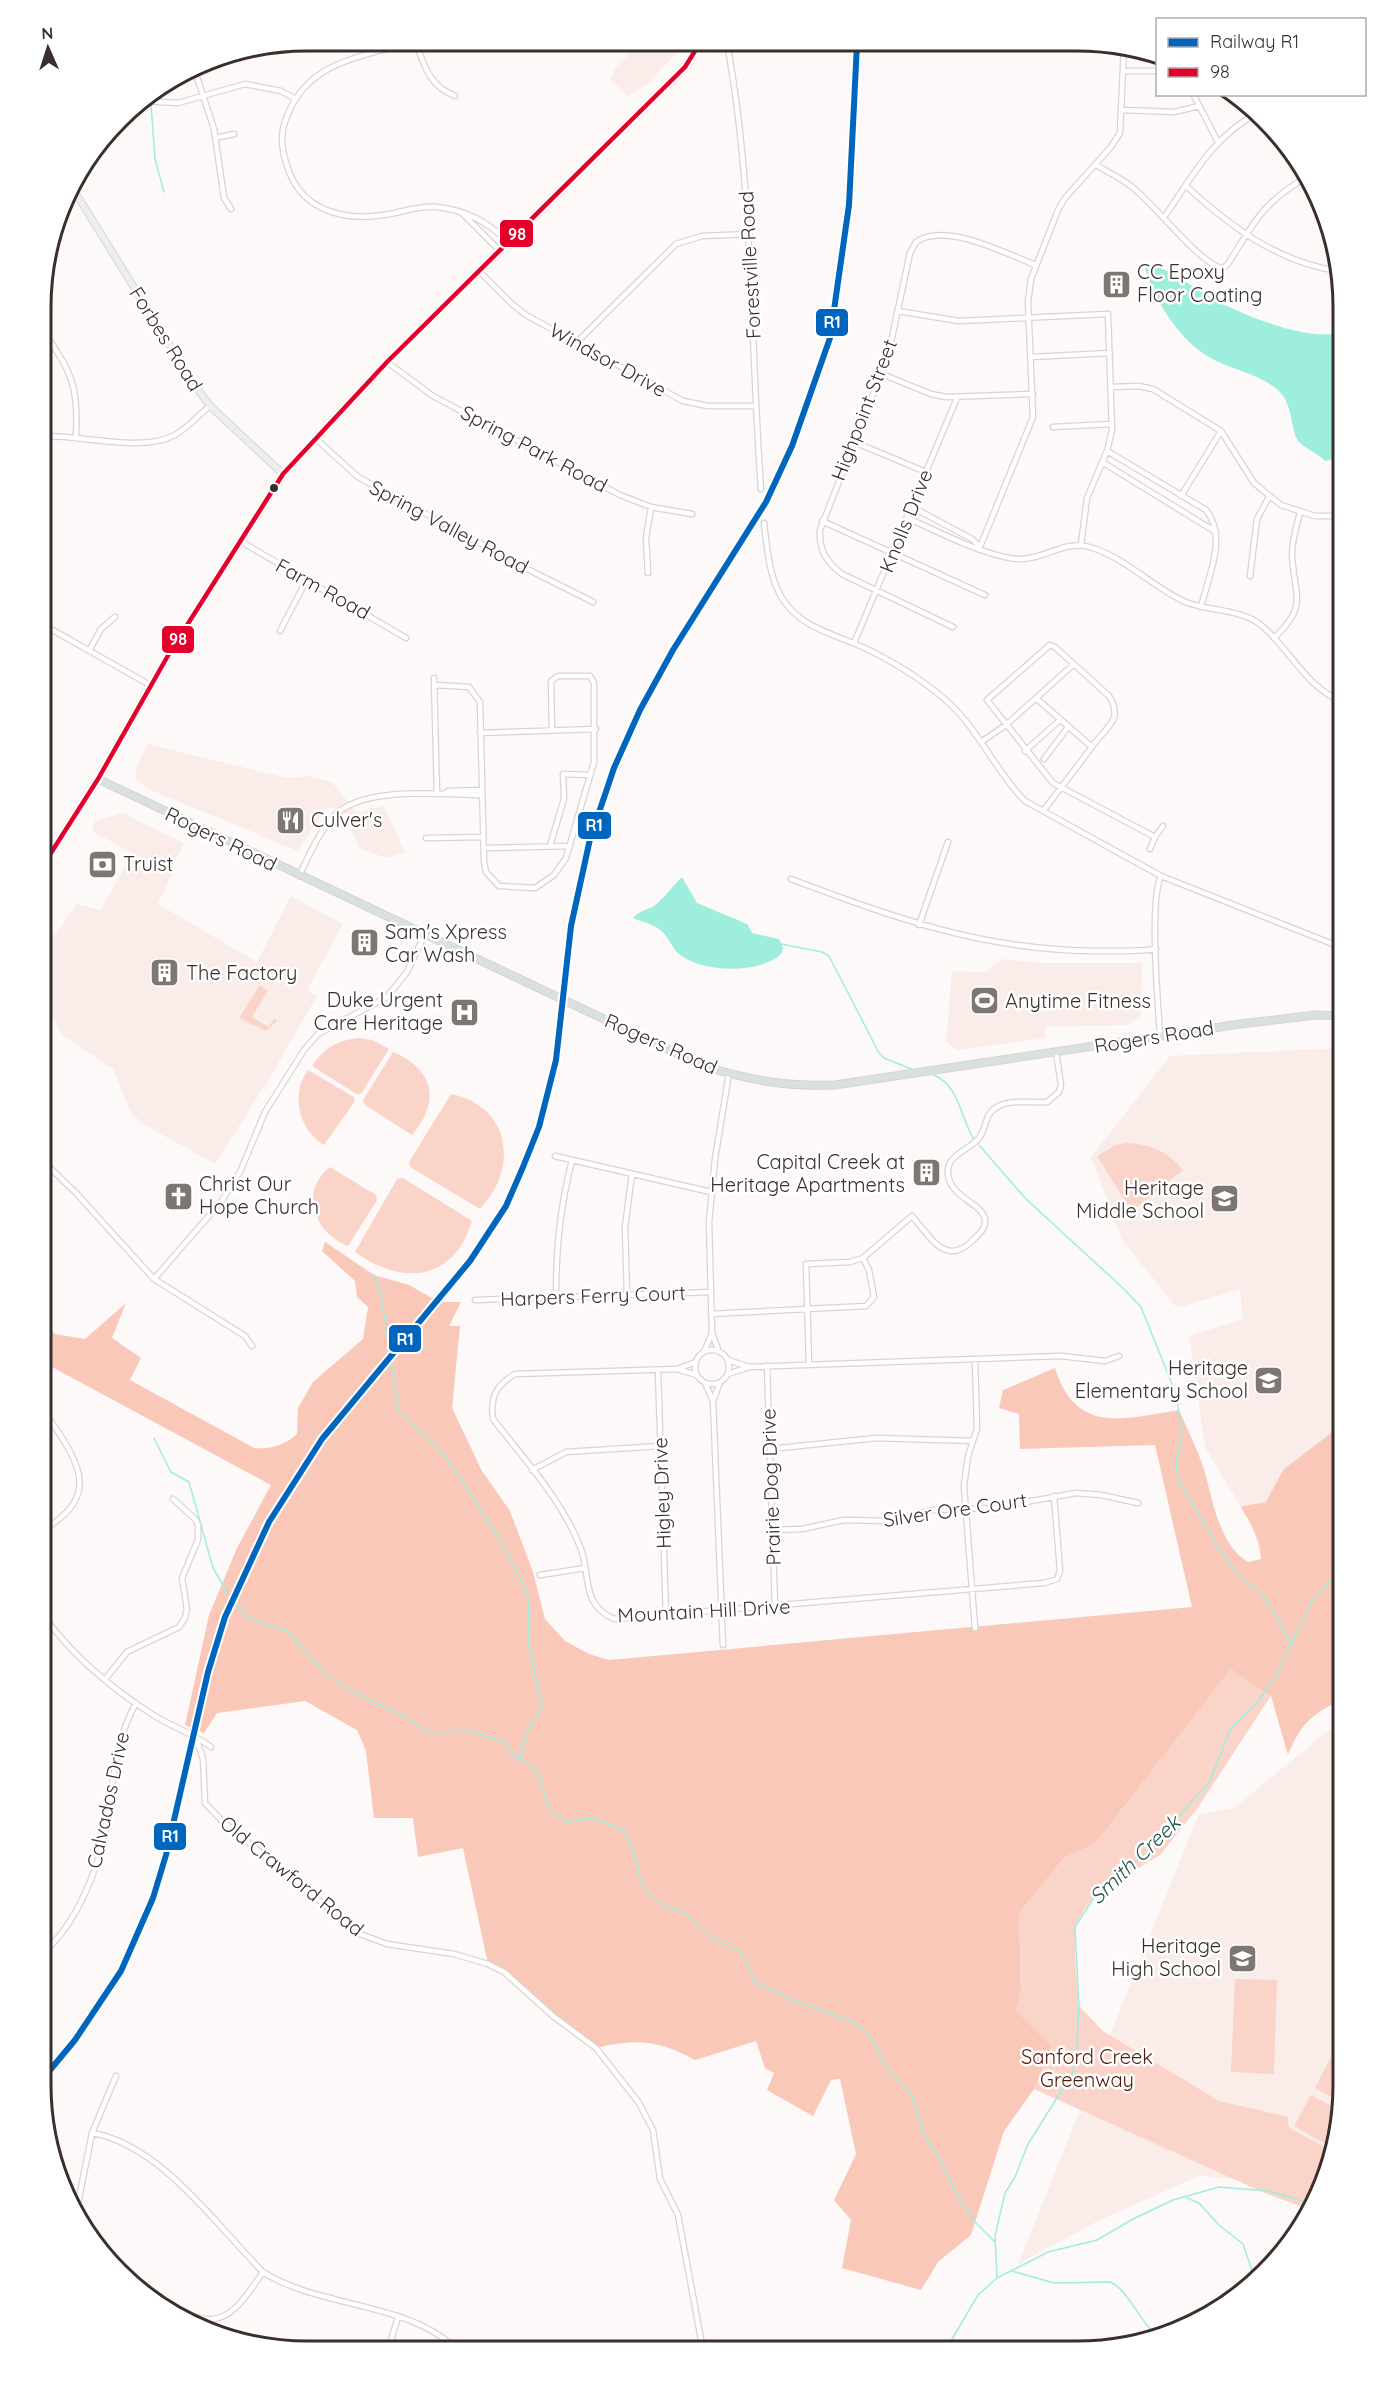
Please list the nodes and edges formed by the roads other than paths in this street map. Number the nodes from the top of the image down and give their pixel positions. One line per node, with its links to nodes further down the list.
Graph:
1 (383, 51): 12 (street)
2 (418, 51): 10 (street)
3 (695, 51): 29 (main road)
4 (728, 51): 27 (street, Forestville Road)
5 (1124, 55): 6 (street)
6 (1123, 71): 7 (street); 15 (street)
7 (1156, 71)
8 (197, 76): 9 (street)
9 (204, 96): 12 (street); 13 (street); 18 (street)
10 (455, 96)
11 (1194, 96): 14 (street)
12 (294, 98): 25 (street)
13 (154, 102)
14 (1199, 106): 15 (street); 19 (street)
15 (1123, 110): 20 (street)
16 (1249, 118): 19 (street)
17 (234, 135): 18 (street)
18 (215, 138): 24 (street)
19 (1218, 142): 22 (street)
20 (1096, 165): 26 (street); 31 (street)
21 (1300, 181): 28 (street)
22 (1186, 186): 26 (street); 28 (street)
23 (76, 196): 45 (street, Forbes Road)
24 (231, 210)
25 (462, 213): 29 (street); 30 (street)
26 (1165, 216): 28 (street)
27 (749, 234): 37 (street); 46 (street, Forestville Road)
28 (1246, 236): 32 (street)
29 (509, 242): 30 (main road)
30 (500, 251): 33 (main road)
31 (1036, 266): 34 (street, Highpoint Street); 35 (street)
32 (1330, 270)
33 (480, 272): 37 (street, Windsor Drive); 40 (main road)
34 (898, 311): 35 (street); 41 (street, Highpoint Street)
35 (1029, 318): 38 (street); 39 (street)
36 (51, 343): 51 (street)
37 (576, 343): 46 (street, Windsor Drive)
38 (1110, 353): 39 (street); 42 (street)
39 (1031, 357): 43 (street)
40 (387, 362): 52 (main road); 61 (street, Spring Park Road)
41 (882, 374): 44 (street); 53 (street, Highpoint Street)
42 (1112, 387): 47 (street); 49 (street)
43 (1033, 394): 44 (street); 72 (street)
44 (957, 398): 56 (street, Knolls Drive)
45 (210, 406): 51 (street); 57 (street, Forbes Road)
46 (755, 406): 58 (street, Forestville Road)
47 (1112, 424): 48 (street); 54 (street)
48 (1053, 427)
49 (1221, 431): 59 (street); 60 (street)
50 (51, 436): 51 (street)
51 (76, 436)
52 (314, 437): 57 (main road); 79 (street, Spring Valley Road)
53 (854, 442): 56 (street); 67 (street, Highpoint Street)
54 (1107, 451): 55 (street); 59 (street)
55 (1102, 462): 69 (street); 71 (street)
56 (926, 472): 62 (street, Knolls Drive)
57 (283, 474): 70 (main road)
58 (761, 489)
59 (1181, 496): 69 (street)
60 (1269, 497): 63 (street); 75 (street)
61 (651, 507): 64 (street, Spring Park Road); 74 (street)
62 (912, 507): 66 (street, Knolls Drive); 72 (street)
63 (1300, 513): 65 (street); 86 (street)
64 (692, 514)
65 (1333, 515)
66 (908, 518): 72 (street); 73 (street, Knolls Drive)
67 (822, 520): 73 (street); 77 (street, Highpoint Street)
68 (764, 523): 87 (street)
69 (1216, 532): 80 (street)
70 (238, 541): 76 (street, Farm Road); 91 (main road)
71 (1081, 545): 72 (street); 80 (street)
72 (980, 547)
73 (893, 553): 77 (street, Knolls Drive); 78 (street)
74 (648, 573)
75 (1250, 576)
76 (306, 581): 84 (street); 85 (street, Farm Road)
77 (878, 592): 82 (street, Highpoint Street); 87 (street, Knolls Drive)
78 (985, 595)
79 (593, 602)
80 (1201, 607): 86 (street)
81 (115, 617): 88 (street)
82 (953, 627)
83 (51, 629): 88 (street)
84 (280, 631)
85 (406, 638)
86 (1274, 638): 93 (street)
87 (854, 643): 101 (street)
88 (89, 651): 91 (street)
89 (1074, 664): 94 (street); 96 (street); 102 (street)
90 (434, 678): 92 (street)
91 (150, 685): 106 (main road)
92 (435, 685): 100 (street); 109 (street)
93 (1333, 697)
94 (1037, 699): 95 (street); 96 (street)
95 (1060, 720): 97 (street); 103 (street)
96 (1006, 726): 101 (street); 103 (street)
97 (1068, 727): 102 (street); 104 (street)
98 (596, 729): 99 (street); 99 (street); 105 (street)
99 (552, 730): 100 (street)
100 (480, 733): 108 (street)
101 (981, 742): 110 (street)
102 (1092, 747): 107 (street)
103 (1025, 751): 107 (street)
104 (1044, 759)
105 (590, 775): 116 (street); 117 (street)
106 (98, 780): 120 (main road); 121 (main road, Rogers Road)
107 (1061, 787): 110 (street); 113 (street)
108 (482, 793): 109 (street); 112 (street)
109 (437, 794): 121 (street)
110 (1042, 811): 122 (street)
111 (1162, 826): 113 (street)
112 (483, 837): 114 (street); 118 (street)
113 (1155, 837): 119 (street)
114 (426, 838)
115 (948, 842): 124 (street)
116 (550, 846): 117 (street); 118 (street)
117 (569, 846): 118 (street)
118 (484, 848)
119 (1150, 849)
120 (51, 853)
121 (299, 876): 125 (main road, Rogers Road)
122 (1161, 876): 126 (street); 127 (street)
123 (791, 879): 124 (street)
124 (919, 925): 127 (street)
125 (425, 934): 131 (main road, Rogers Road); 138 (street)
126 (1333, 944)
127 (1156, 949): 129 (street)
128 (1333, 1016): 129 (main road, Rogers Road)
129 (1160, 1036): 130 (main road, Rogers Road)
130 (1056, 1052): 131 (main road, Rogers Road); 137 (street)
131 (729, 1074): 136 (street)
132 (555, 1156): 133 (street)
133 (572, 1160): 135 (street); 141 (street)
134 (51, 1169): 138 (street)
135 (632, 1174): 136 (street); 140 (street)
136 (711, 1192): 139 (street)
137 (863, 1258): 143 (street); 143 (street)
138 (154, 1279): 146 (street)
139 (711, 1292): 140 (street, Harpers Ferry Court); 144 (street)
140 (627, 1294): 141 (street, Harpers Ferry Court)
141 (556, 1298): 142 (street, Harpers Ferry Court)
142 (475, 1300)
143 (807, 1311): 144 (street); 153 (street)
144 (711, 1314): 145 (street)
145 (712, 1333): 147 (street); 148 (street)
146 (252, 1346)
147 (704, 1352): 148 (street); 152 (street)
148 (719, 1352): 151 (street)
149 (1119, 1356): 150 (street)
150 (975, 1359): 153 (street); 164 (street)
151 (728, 1360): 155 (street); 158 (street)
152 (696, 1362): 156 (street, Mountain Hill Drive); 159 (street)
153 (809, 1364): 154 (street)
154 (767, 1366): 155 (street); 166 (street, Prairie Dog Drive)
155 (749, 1367): 158 (street)
156 (677, 1369): 157 (street, Mountain Hill Drive); 159 (street, Mountain Hill Drive)
157 (658, 1370): 165 (street, Higley Drive); 167 (street, Mountain Hill Drive)
158 (728, 1374): 160 (street)
159 (697, 1375): 161 (street)
160 (720, 1382): 161 (street); 162 (street)
161 (705, 1383): 162 (street)
162 (713, 1401): 178 (street)
163 (51, 1422): 172 (street)
164 (973, 1441): 166 (street); 171 (street)
165 (660, 1446): 167 (street); 179 (street, Higley Drive)
166 (770, 1449): 173 (street, Prairie Dog Drive)
167 (532, 1470): 174 (street, Mountain Hill Drive)
168 (1054, 1496): 170 (street, Silver Ore Court); 171 (street, Silver Ore Court); 176 (street, Mountain Hill Drive)
169 (173, 1499): 183 (street)
170 (1138, 1503)
171 (966, 1508): 173 (street, Silver Ore Court); 176 (street)
172 (51, 1526)
173 (772, 1530): 177 (street, Prairie Dog Drive)
174 (585, 1568): 175 (street); 179 (street, Mountain Hill Drive)
175 (540, 1575)
176 (972, 1590): 177 (street, Mountain Hill Drive); 181 (street)
177 (775, 1607): 178 (street, Mountain Hill Drive)
178 (722, 1612): 179 (street, Mountain Hill Drive); 182 (street)
179 (666, 1615)
180 (51, 1625): 183 (street)
181 (975, 1628)
182 (723, 1645)
183 (106, 1678): 184 (street)
184 (136, 1703): 185 (street); 187 (street, Calvados Drive)
185 (195, 1735): 186 (street); 196 (street, Old Crawford Road)
186 (211, 1748)
187 (51, 1946)
188 (116, 2076): 189 (street)
189 (92, 2133): 190 (street); 191 (street)
190 (78, 2200)
191 (263, 2272): 192 (street); 193 (street)
192 (398, 2318): 194 (street); 195 (street)
193 (203, 2319)
194 (391, 2341)
195 (445, 2341)
196 (701, 2341)

